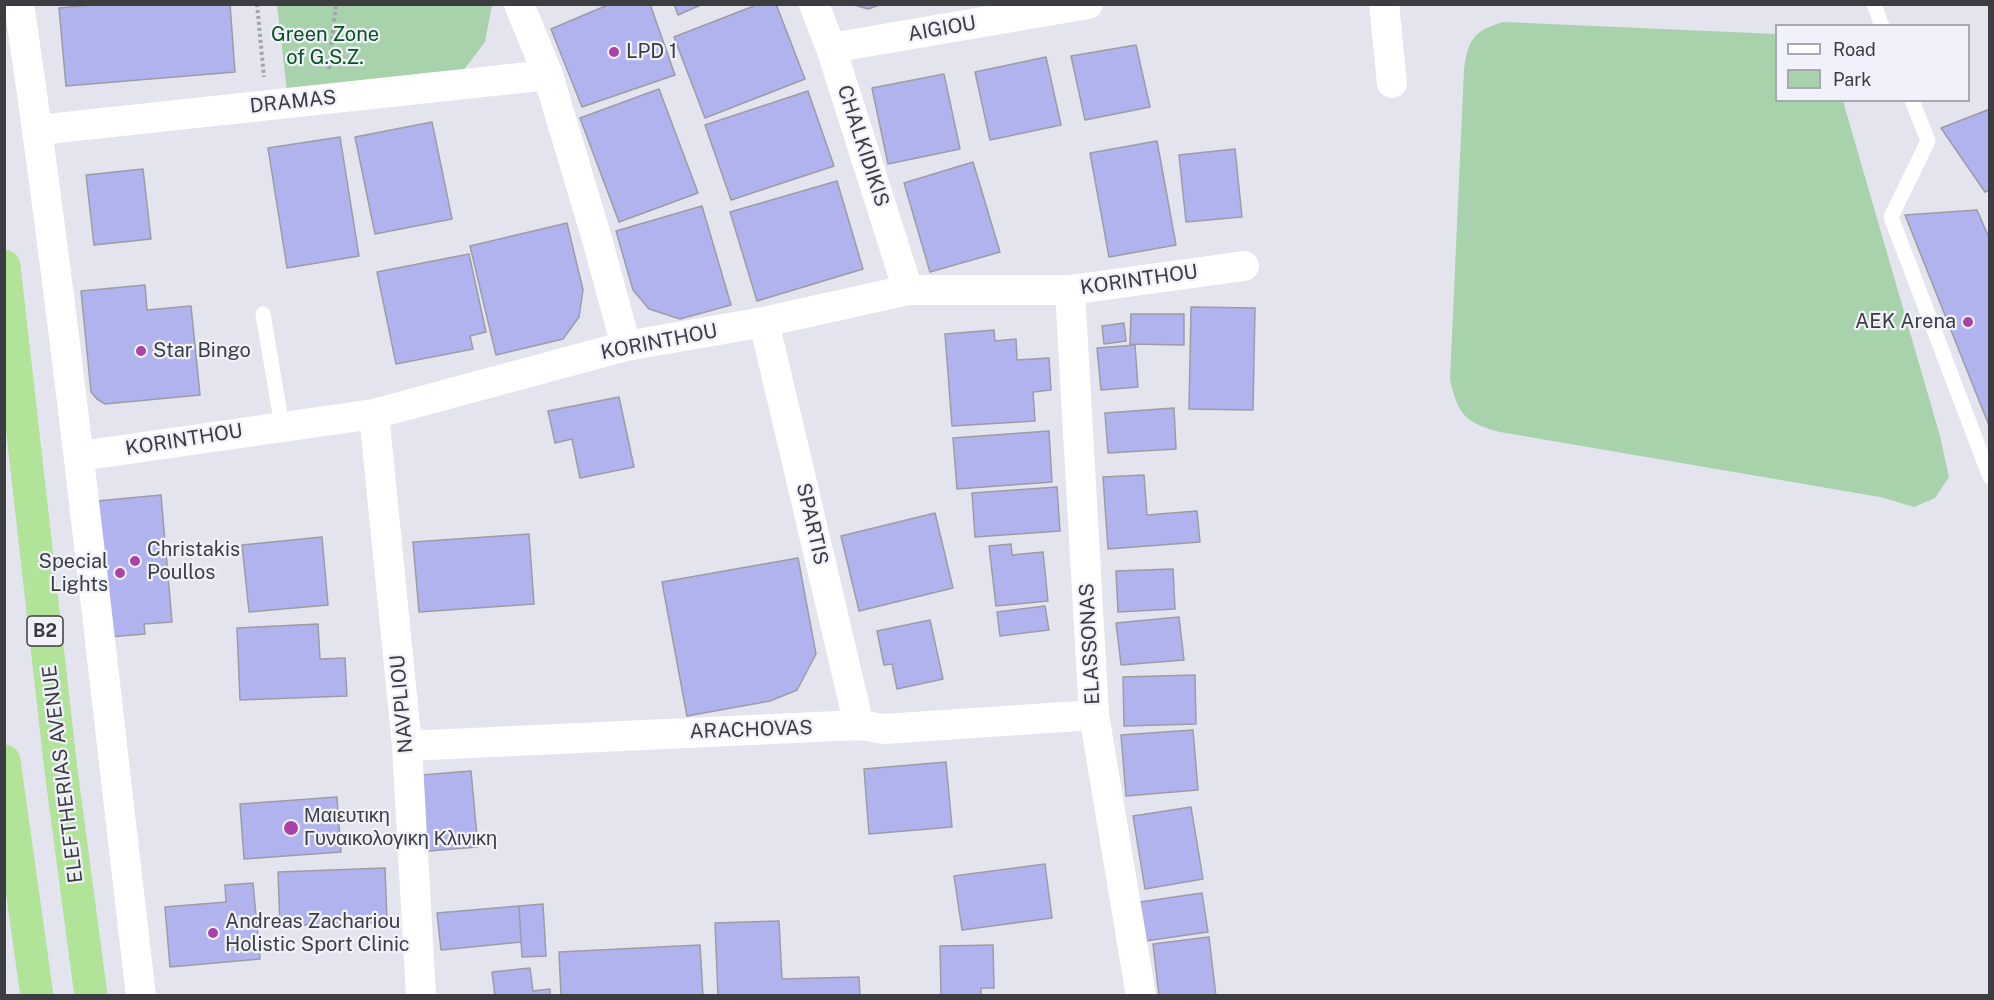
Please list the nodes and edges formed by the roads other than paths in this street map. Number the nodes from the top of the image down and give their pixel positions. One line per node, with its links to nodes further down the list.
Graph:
1 (19, 4): 12 (street)
2 (519, 4): 9 (street)
3 (814, 4): 8 (street, CHALKIDIKIS)
4 (1088, 4): 8 (street, AIGIOU)
5 (1384, 4): 10 (street)
6 (1874, 4): 7 (lane)
7 (1881, 24)
8 (831, 48): 15 (street, CHALKIDIKIS)
9 (548, 75): 12 (street, DRAMAS); 19 (street)
10 (1392, 83)
11 (1913, 102): 23 (lane)
12 (38, 130): 22 (street)
13 (4, 266): 29 (highway, ELEFTHERIAS AVENUE / B2)
14 (1244, 266): 16 (street, KORINTHOU)
15 (908, 290): 16 (street, KORINTHOU); 18 (street, KORINTHOU)
16 (1070, 290): 24 (street, ELASSONAS)
17 (263, 314): 21 (lane)
18 (764, 322): 19 (street, KORINTHOU); 25 (street, SPARTIS)
19 (626, 346): 20 (street, KORINTHOU)
20 (374, 414): 21 (street, KORINTHOU); 26 (street, NAVPLIOU)
21 (282, 426): 22 (street, KORINTHOU)
22 (80, 456): 30 (street)
23 (1989, 477)
24 (1094, 715): 25 (street, ARACHOVAS); 32 (street, ELASSONAS)
25 (859, 725): 26 (street, ARACHOVAS)
26 (407, 746): 31 (street, NAVPLIOU)
27 (4, 761): 28 (highway)
28 (37, 996)
29 (91, 996)
30 (141, 996)
31 (421, 996)
32 (1141, 996)

